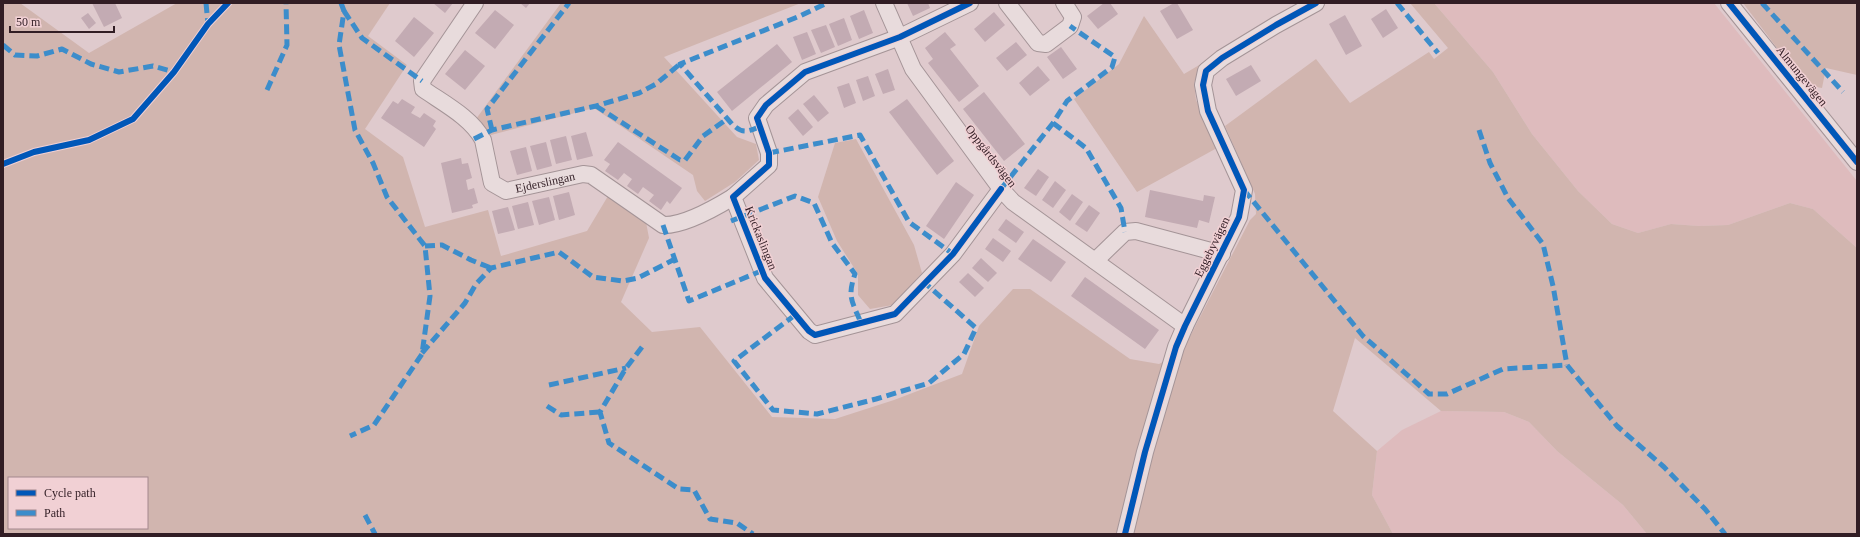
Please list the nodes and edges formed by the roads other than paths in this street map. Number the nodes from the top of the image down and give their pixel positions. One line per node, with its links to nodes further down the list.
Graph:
1 (475, 3): 11 (street, Ejderslingan)
2 (884, 3): 8 (street, Oppgårdsvägen)
3 (970, 3): 8 (street)
4 (1007, 3): 5 (street)
5 (1064, 3)
6 (1316, 3): 12 (street, Eggebyvägen)
7 (1729, 3): 9 (street, Almungevägen)
8 (900, 37): 10 (street, Oppgårdsvägen); 11 (street, Krickaslingan)
9 (1857, 162)
10 (1001, 189): 11 (street, Krickaslingan); 13 (street, Oppgårdsvägen)
11 (733, 197)
12 (1222, 254): 13 (street); 14 (street, Eggebyvägen)
13 (1095, 261): 14 (street, Oppgårdsvägen)
14 (1185, 326): 15 (street, Eggebyvägen)
15 (1125, 534)

